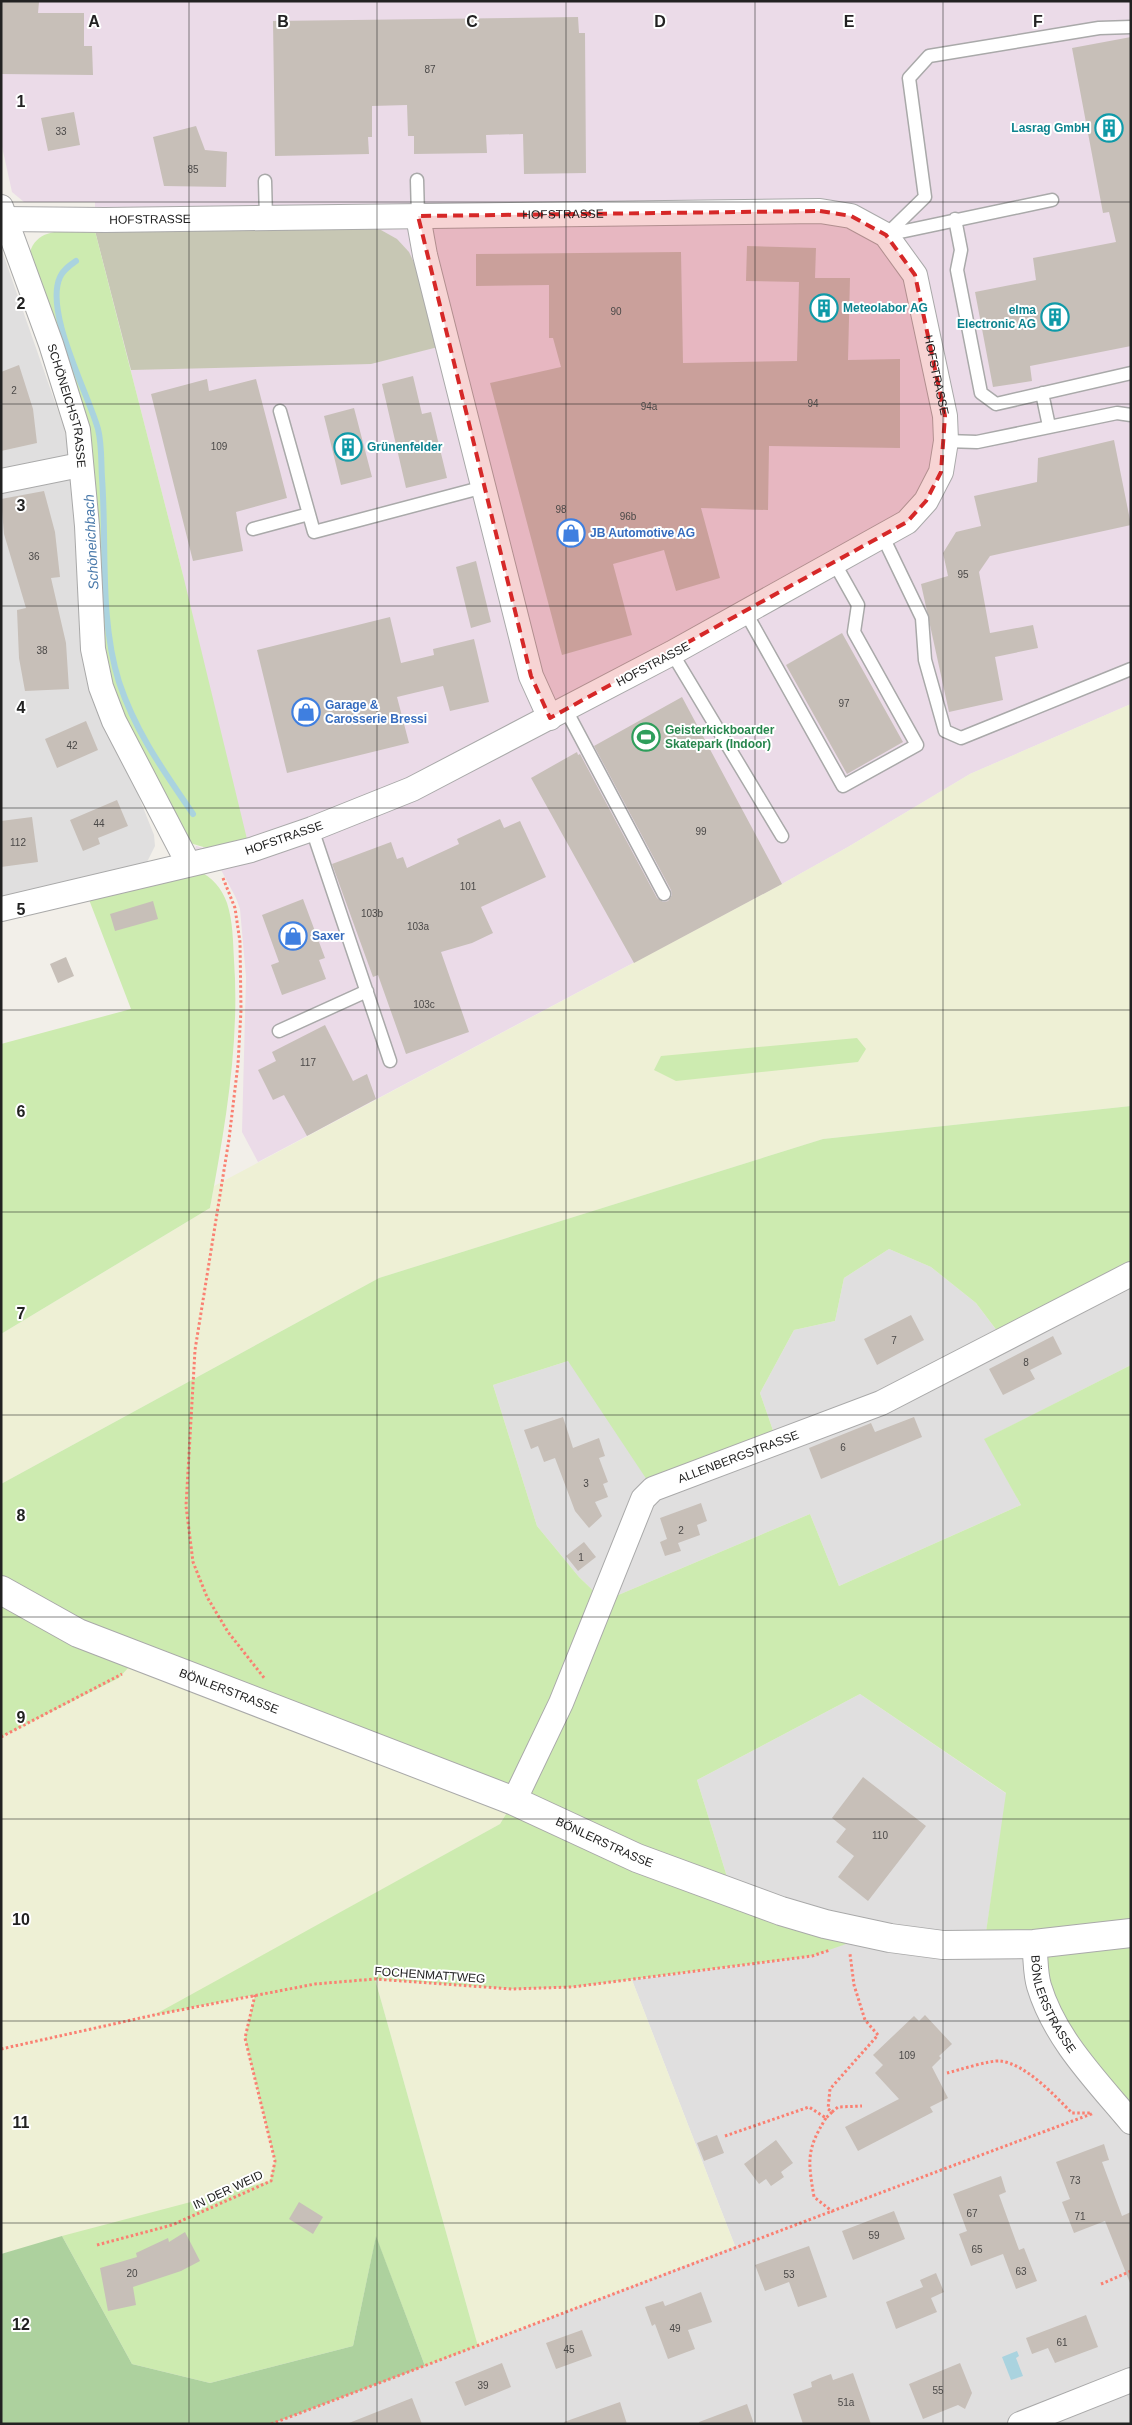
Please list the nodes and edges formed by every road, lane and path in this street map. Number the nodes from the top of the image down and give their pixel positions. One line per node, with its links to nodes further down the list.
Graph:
1 (1131, 27): 9 (lane)
2 (418, 180): 6 (lane)
3 (265, 181): 7 (lane)
4 (1052, 200): 8 (lane)
5 (2, 215): 7 (street, HOFSTRASSE); 16 (street, SCHÖNEICHSTRASSE)
6 (418, 216): 7 (street, HOFSTRASSE); 9 (street, HOFSTRASSE); 18 (street)
7 (266, 218)
8 (954, 220): 9 (lane); 11 (lane)
9 (886, 235): 15 (street, HOFSTRASSE)
10 (1131, 373): 11 (lane)
11 (1042, 393): 14 (lane)
12 (280, 411): 19 (lane)
13 (1131, 415): 14 (lane)
14 (1050, 426): 15 (lane)
15 (946, 441): 21 (street, HOFSTRASSE)
16 (80, 465): 17 (street); 30 (street, SCHÖNEICHSTRASSE)
17 (1, 481)
18 (484, 487): 19 (lane); 26 (street)
19 (309, 514): 20 (lane)
20 (253, 529)
21 (883, 537): 22 (street, HOFSTRASSE); 25 (lane)
22 (835, 564): 23 (street, HOFSTRASSE); 23 (lane)
23 (746, 613): 24 (street, HOFSTRASSE)
24 (672, 654): 26 (street, HOFSTRASSE); 28 (lane)
25 (1131, 669)
26 (558, 714): 27 (street, HOFSTRASSE); 31 (lane)
27 (312, 829): 29 (street, HOFSTRASSE); 33 (lane)
28 (782, 836)
29 (218, 858): 30 (street, HOFSTRASSE); 39 (path)
30 (188, 863): 32 (street, HOFSTRASSE)
31 (664, 894)
32 (1, 909)
33 (367, 991): 34 (lane); 35 (lane)
34 (279, 1030)
35 (390, 1061)
36 (1131, 1274): 41 (street, ALLENBERGSTRASSE)
37 (1, 1590): 38 (street, BÖNLERSTRASSE)
38 (138, 1657): 40 (path); 41 (street, BÖNLERSTRASSE)
39 (270, 1687)
40 (1, 1738)
41 (514, 1801): 43 (street, BÖNLERSTRASSE)
42 (1131, 1933): 44 (street)
43 (847, 1938): 44 (street, BÖNLERSTRASSE); 45 (path, FOCHENMATTWEG); 50 (path)
44 (1034, 1944): 49 (street, BÖNLERSTRASSE)
45 (255, 1995): 46 (path, FOCHENMATTWEG); 55 (path, IN DER WEID)
46 (1, 2049)
47 (947, 2073): 49 (path)
48 (862, 2106): 50 (path)
49 (1104, 2107): 52 (street, BÖNLERSTRASSE); 54 (path)
50 (832, 2112): 51 (path)
51 (826, 2118): 53 (path); 54 (path)
52 (1131, 2122)
53 (724, 2136)
54 (834, 2212): 59 (path)
55 (97, 2245)
56 (1131, 2271): 57 (path)
57 (1101, 2284)
58 (1131, 2380): 60 (street)
59 (271, 2424)
60 (1020, 2424)

